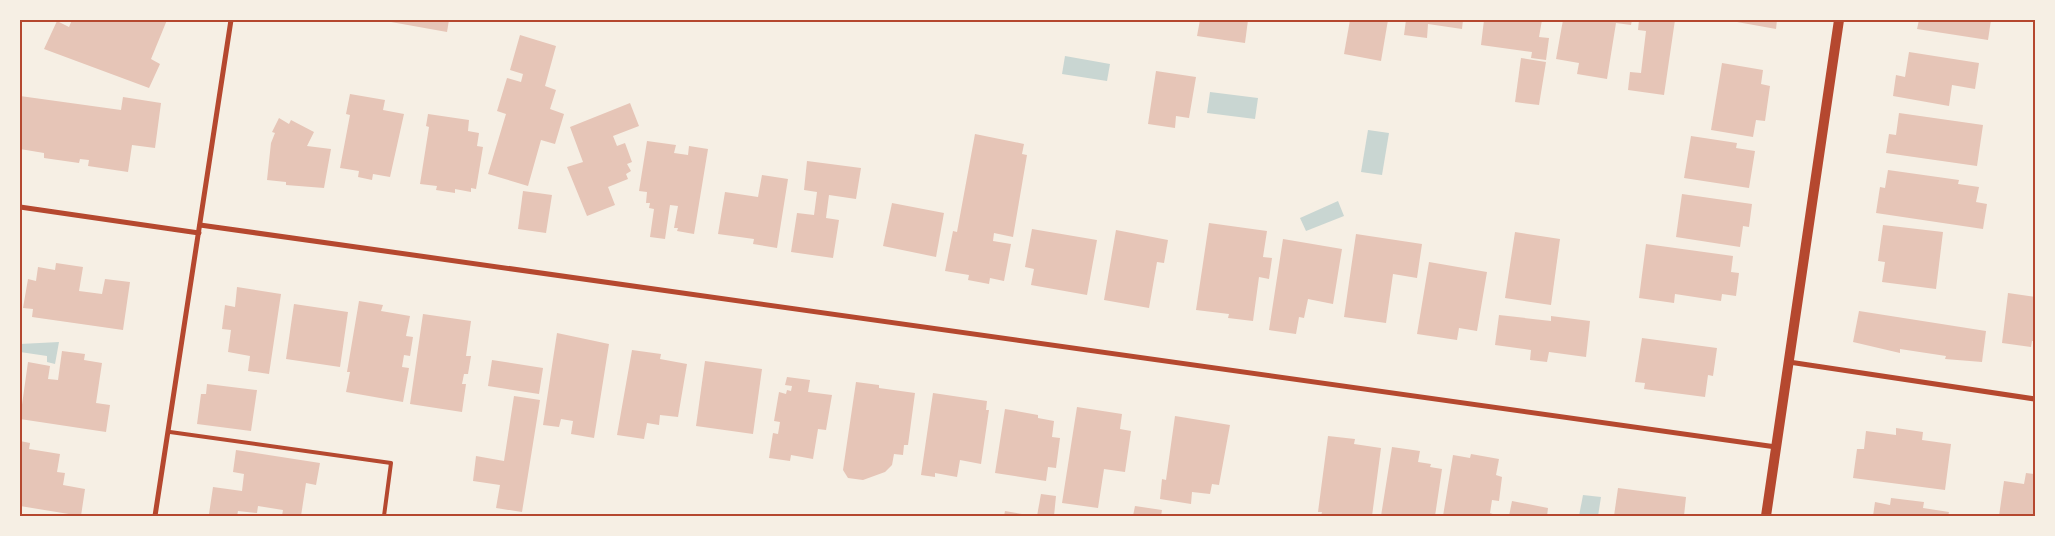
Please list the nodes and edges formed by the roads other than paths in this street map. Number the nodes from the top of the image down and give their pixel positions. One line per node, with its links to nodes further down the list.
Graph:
1 (231, 20): 4 (street)
2 (1839, 20): 6 (main road)
3 (20, 207): 5 (street)
4 (200, 225): 5 (street); 9 (street)
5 (199, 233): 8 (street)
6 (1788, 362): 7 (street); 9 (main road)
7 (2035, 399)
8 (170, 432): 10 (street); 11 (lane)
9 (1776, 447): 12 (main road)
10 (155, 516)
11 (384, 516)
12 (1766, 516)

